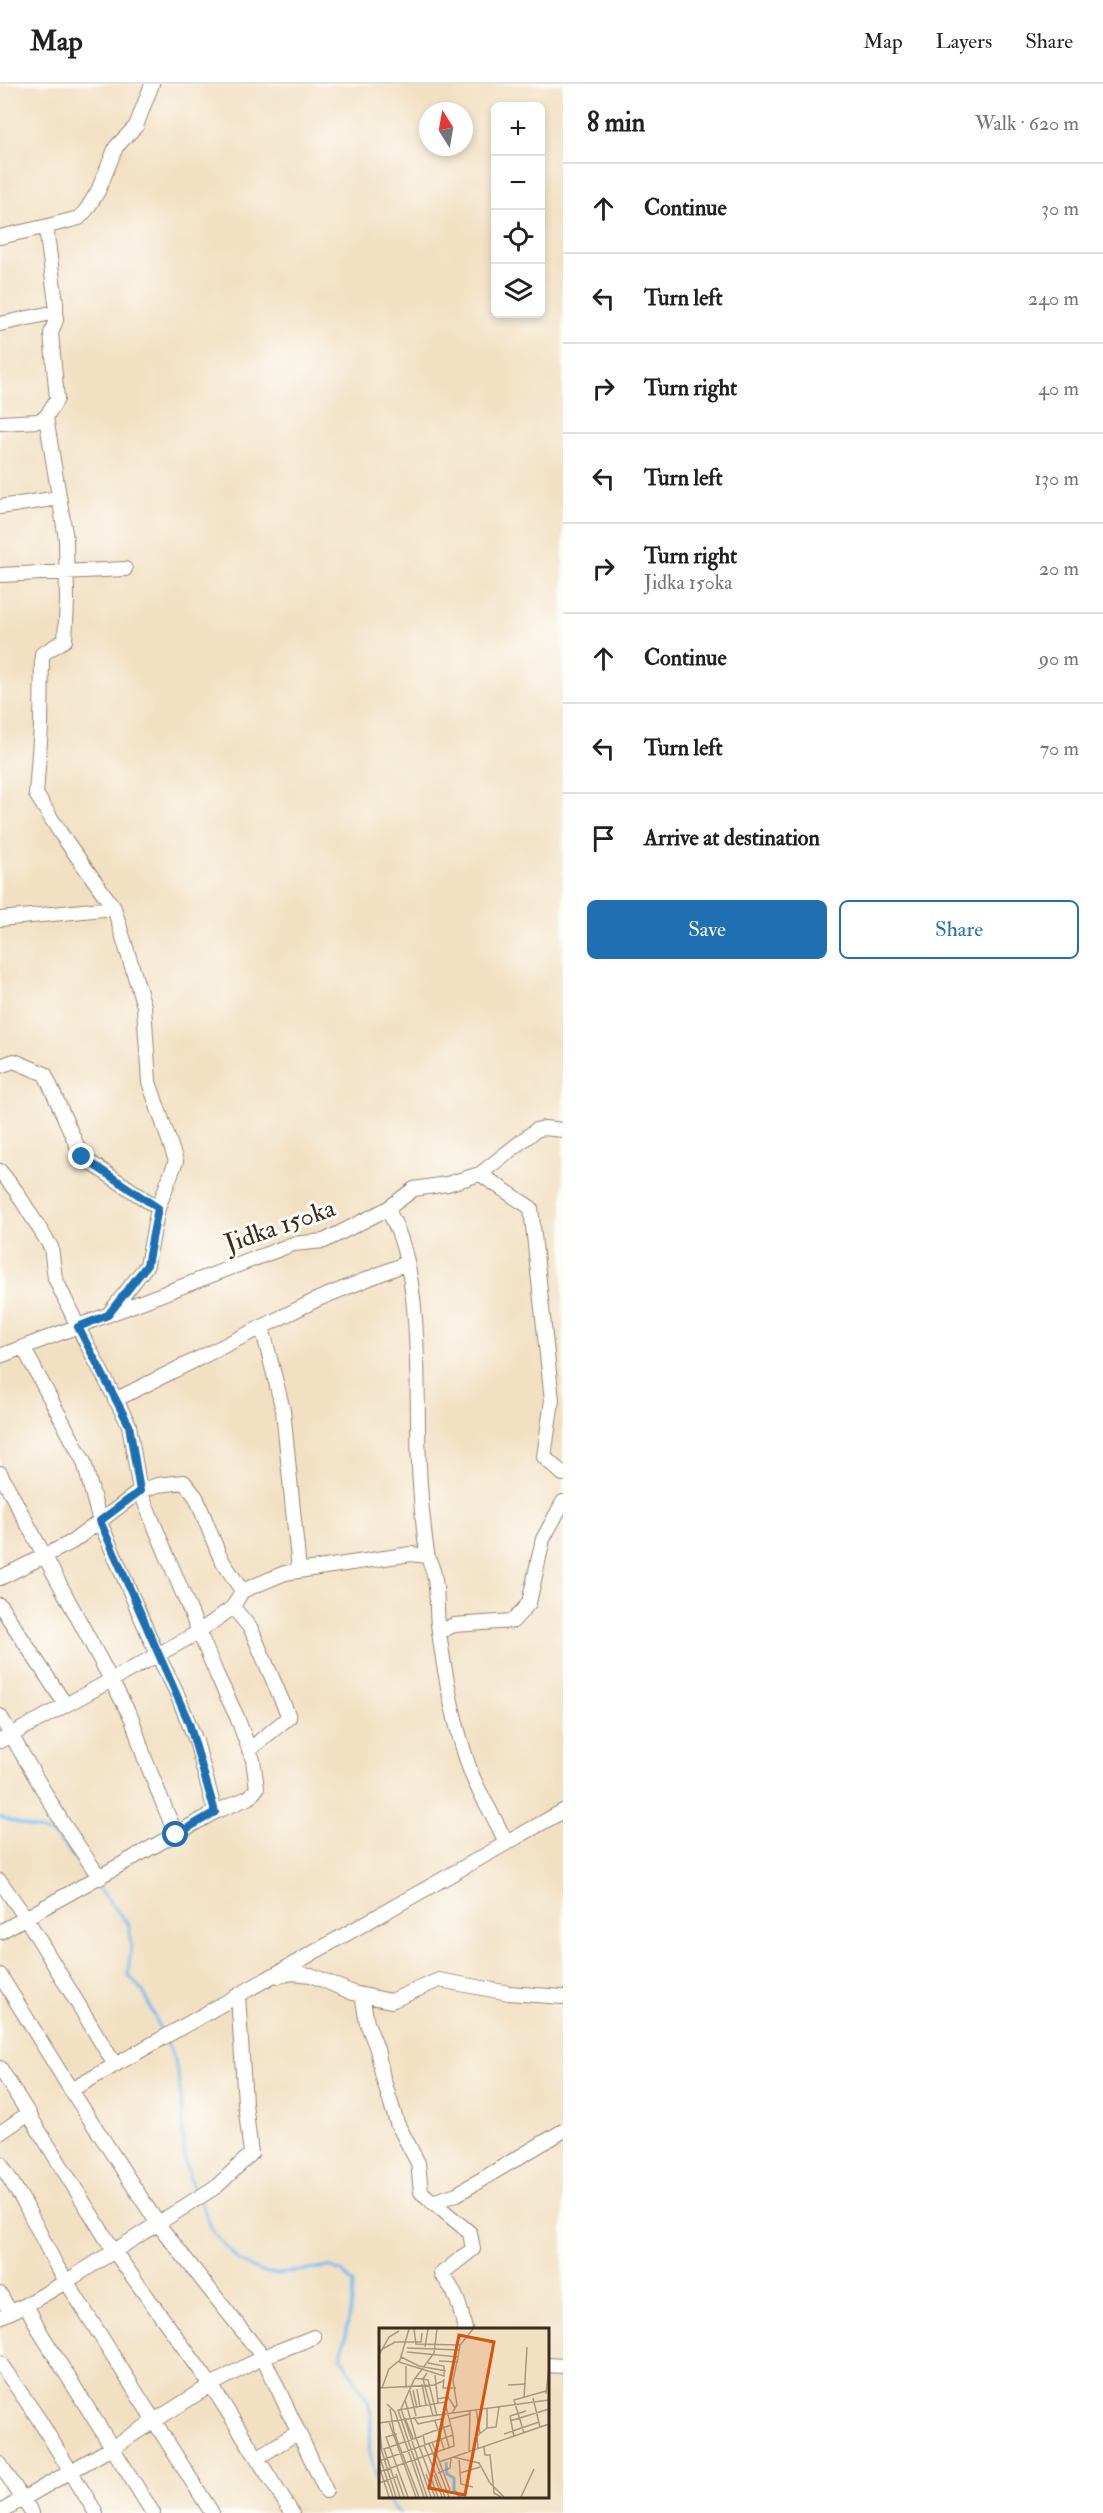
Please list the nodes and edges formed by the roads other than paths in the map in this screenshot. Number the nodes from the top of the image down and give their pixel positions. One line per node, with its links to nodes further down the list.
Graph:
1 (152, 84): 2 (street)
2 (48, 226): 3 (street); 4 (street)
3 (0, 237)
4 (56, 312): 5 (street); 6 (street)
5 (0, 324)
6 (46, 417): 7 (street); 8 (street)
7 (0, 423)
8 (59, 498): 9 (street); 11 (street)
9 (0, 507)
10 (125, 569): 11 (street)
11 (66, 573): 12 (street); 13 (street)
12 (0, 575)
13 (114, 908): 14 (street); 19 (street)
14 (0, 919)
15 (0, 1066): 19 (street)
16 (563, 1130): 18 (street, Jidka 150ka)
17 (0, 1171): 23 (street)
18 (480, 1174): 20 (street, Jidka 150ka); 29 (street)
19 (158, 1208): 22 (street)
20 (387, 1209): 21 (street); 22 (street, Jidka 150ka)
21 (407, 1263): 24 (street); 33 (street)
22 (108, 1315): 23 (street, Jidka 150ka)
23 (78, 1327): 25 (street, Jidka 150ka); 27 (street)
24 (262, 1327): 27 (street); 35 (street)
25 (23, 1347): 26 (street, Jidka 150ka); 32 (street)
26 (0, 1356)
27 (115, 1400): 30 (street)
28 (0, 1473): 34 (street)
29 (563, 1474)
30 (140, 1491): 32 (street); 37 (street); 40 (street)
31 (563, 1502): 41 (street)
32 (100, 1521): 34 (street); 42 (street)
33 (427, 1556): 35 (street); 41 (street)
34 (45, 1557): 36 (street); 43 (street)
35 (299, 1570): 37 (street)
36 (0, 1578)
37 (242, 1591): 39 (street)
38 (0, 1605): 44 (street)
39 (234, 1607): 40 (street); 47 (street)
40 (200, 1632): 42 (street); 47 (street)
41 (439, 1632): 51 (street)
42 (157, 1653): 43 (street); 49 (street)
43 (109, 1680): 44 (street); 50 (street)
44 (65, 1704): 46 (street)
45 (0, 1716): 46 (street)
46 (5, 1738): 52 (street)
47 (249, 1750): 49 (street)
48 (563, 1811): 51 (street)
49 (215, 1812): 50 (street)
50 (176, 1835): 52 (street)
51 (506, 1843): 57 (street)
52 (100, 1878): 54 (street)
53 (0, 1881): 54 (street)
54 (26, 1918): 55 (street); 61 (street)
55 (0, 1932)
56 (0, 1975): 63 (street)
57 (266, 1980): 58 (street); 59 (street)
58 (238, 1995): 61 (street); 69 (street)
59 (362, 1995): 60 (street); 68 (street)
60 (563, 1997)
61 (115, 2065): 63 (street)
62 (0, 2068): 64 (street)
63 (71, 2090): 69 (street)
64 (29, 2113): 66 (street); 70 (street)
65 (563, 2131): 68 (street)
66 (0, 2133)
67 (0, 2163): 71 (street)
68 (432, 2202): 75 (street)
69 (158, 2224): 70 (street); 77 (street)
70 (114, 2251): 71 (street); 81 (street)
71 (67, 2281): 73 (street); 82 (street)
72 (0, 2294): 74 (street)
73 (26, 2305): 74 (street); 84 (street)
74 (5, 2315)
75 (465, 2328)
76 (314, 2337): 77 (street)
77 (263, 2357): 81 (street); 83 (street)
78 (0, 2363): 87 (street)
79 (548, 2365): 80 (street)
80 (563, 2366)
81 (211, 2385): 82 (street); 85 (street)
82 (155, 2420): 84 (street); 94 (street)
83 (298, 2432): 85 (street); 88 (street)
84 (112, 2447): 87 (street); 93 (street)
85 (257, 2458): 95 (street)
86 (0, 2464): 89 (street)
87 (71, 2471): 89 (street); 92 (street)
88 (326, 2491)
89 (23, 2498): 90 (street); 91 (street)
90 (0, 2512)
91 (32, 2513)
92 (96, 2513)
93 (153, 2513)
94 (212, 2513)
95 (292, 2513)

